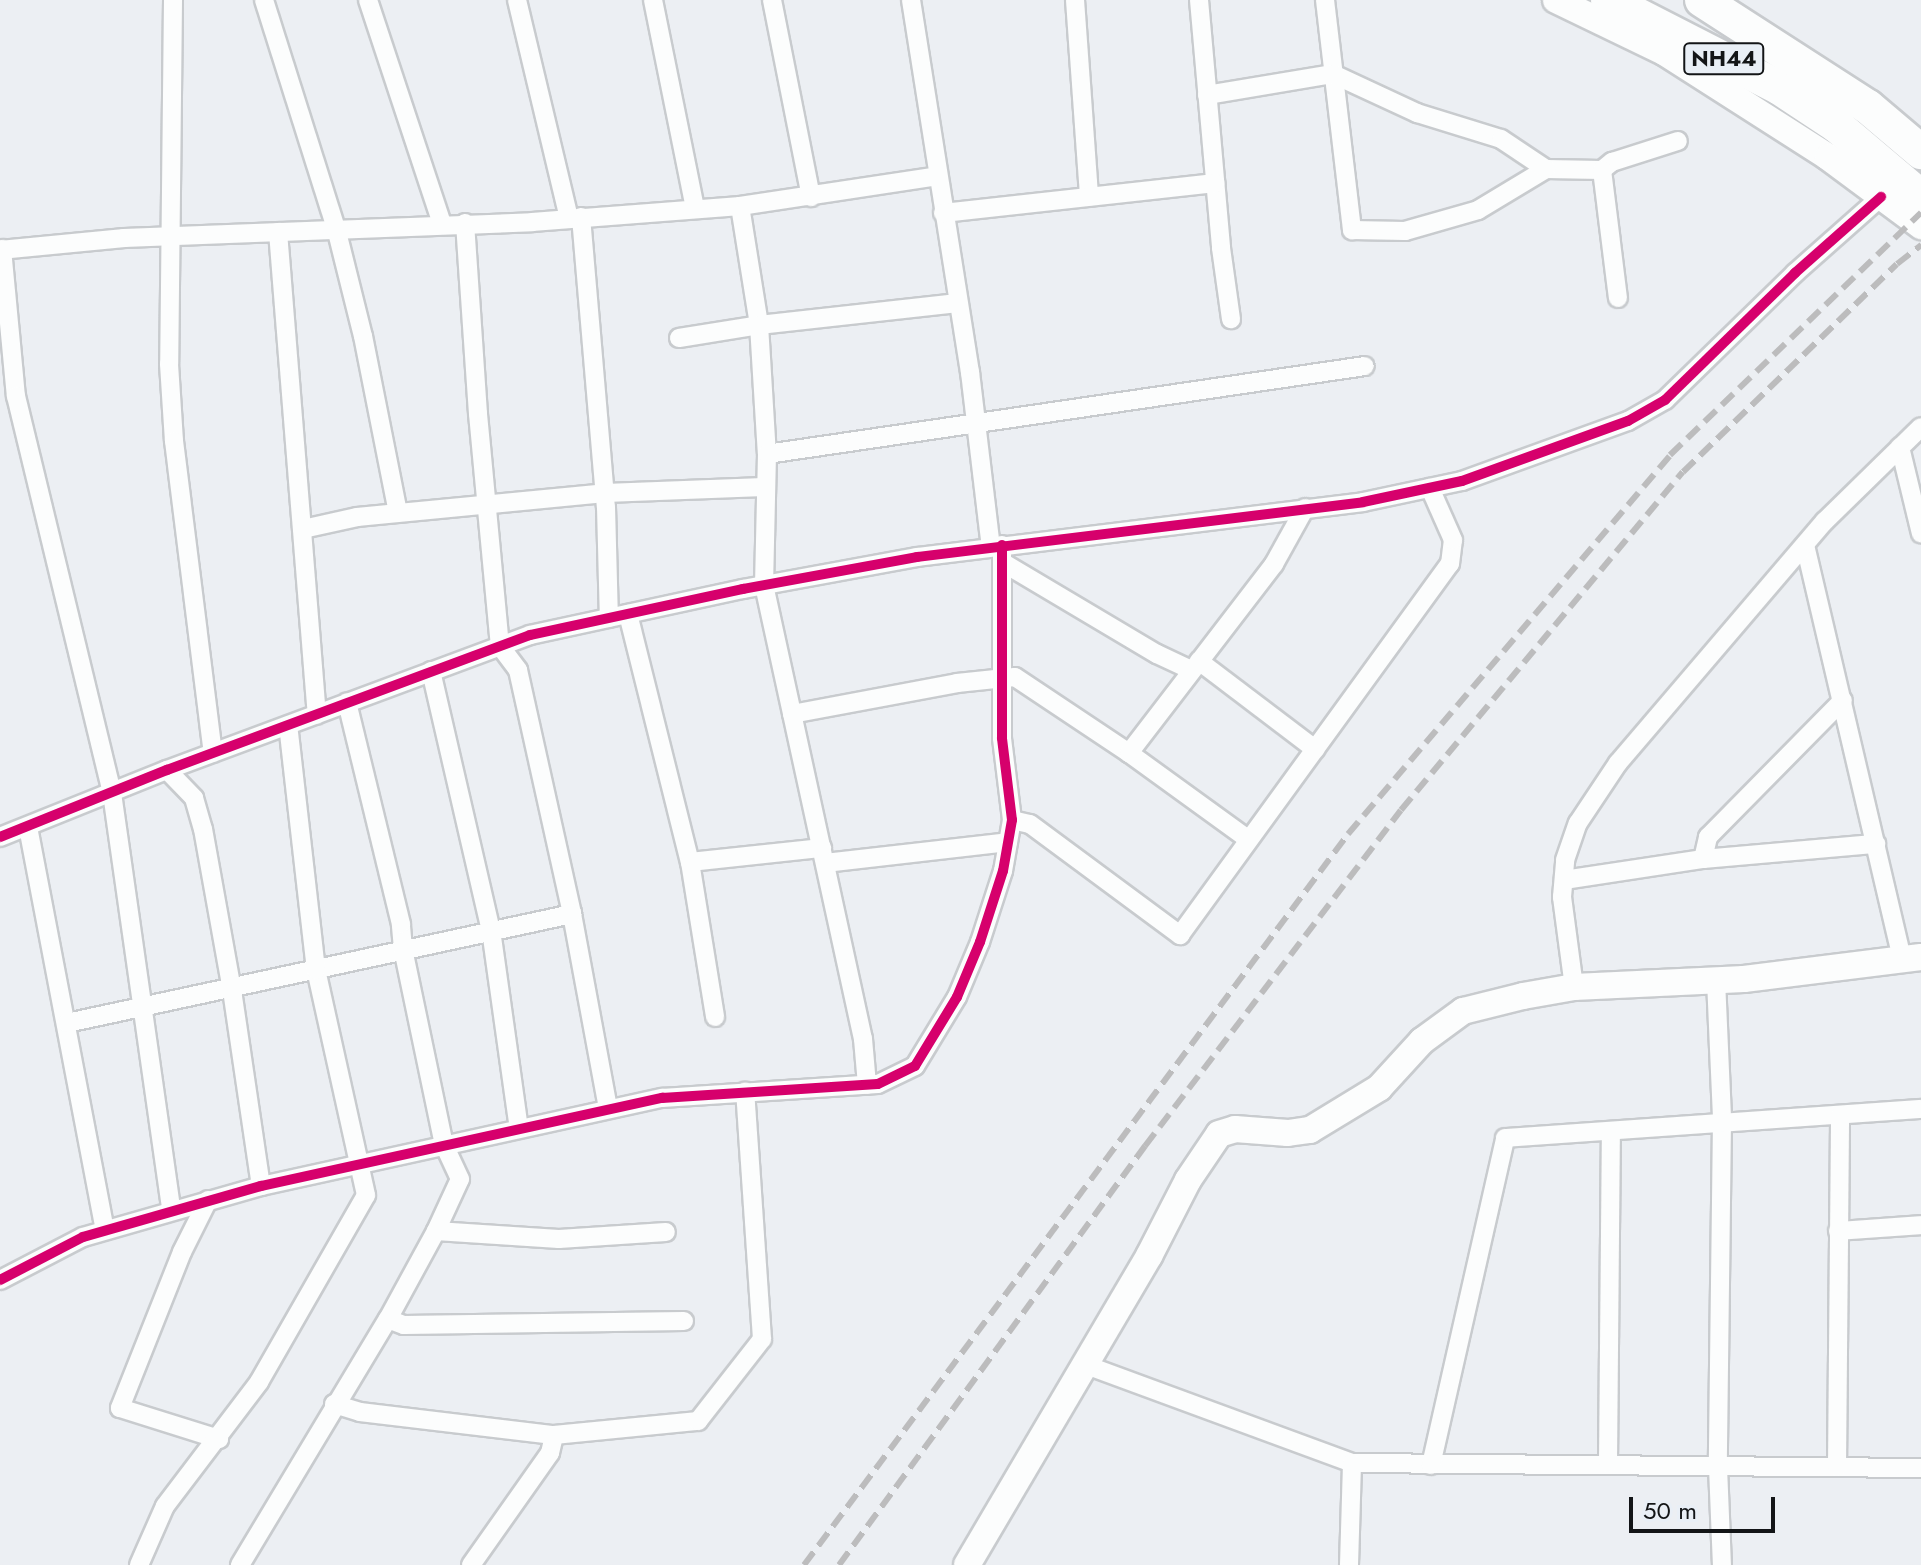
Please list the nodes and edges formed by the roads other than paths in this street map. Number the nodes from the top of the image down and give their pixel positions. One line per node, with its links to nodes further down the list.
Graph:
1 (173, 0): 35 (street)
2 (264, 0): 34 (street)
3 (368, 0): 31 (street)
4 (517, 0): 29 (street)
5 (653, 0): 27 (street)
6 (772, 0): 22 (street)
7 (911, 0): 20 (street)
8 (1075, 0): 23 (street)
9 (1199, 0): 15 (street)
10 (1325, 0): 14 (street)
11 (1556, 0): 24 (street)
12 (1608, 0): 25 (highway, NH44)
13 (1702, 0): 17 (highway, NH44)
14 (1333, 74): 15 (street); 18 (street); 18 (street)
15 (1207, 95): 21 (street)
16 (1678, 141): 19 (street)
17 (1921, 152)
18 (1546, 169): 19 (street)
19 (1602, 170): 37 (street)
20 (938, 176): 22 (street); 28 (street)
21 (1215, 183): 23 (street); 39 (street)
22 (811, 197): 26 (street)
23 (1089, 197): 28 (street)
24 (1881, 197): 32 (street); 49 (street)
25 (1921, 197)
26 (740, 206): 27 (street); 40 (street)
27 (695, 209): 29 (street)
28 (943, 213): 38 (street)
29 (575, 218): 30 (street); 50 (street)
30 (465, 223): 31 (street); 51 (street)
31 (442, 224): 34 (street)
32 (1921, 226)
33 (278, 232): 34 (street); 35 (street); 54 (street)
34 (337, 232): 53 (street)
35 (172, 236): 36 (street); 70 (street)
36 (1, 250): 43 (street)
37 (1618, 298)
38 (958, 303): 40 (street); 44 (street)
39 (1231, 319)
40 (759, 325): 41 (street); 47 (street)
41 (679, 338)
42 (1365, 366): 44 (street)
43 (8, 397): 73 (street)
44 (976, 421): 47 (street); 57 (street)
45 (1921, 427): 46 (street)
46 (1900, 447): 55 (street); 56 (street)
47 (767, 454): 48 (street)
48 (764, 487): 50 (street); 58 (street)
49 (1430, 488): 52 (street); 69 (street)
50 (605, 493): 51 (street); 59 (street)
51 (487, 504): 53 (street); 60 (street)
52 (1305, 508): 57 (street); 61 (street)
53 (398, 513): 54 (street)
54 (303, 529): 66 (street)
55 (1921, 534)
56 (1805, 545): 64 (street); 83 (street)
57 (998, 551): 58 (street); 61 (street); 63 (street)
58 (764, 585): 59 (street); 67 (street)
59 (619, 616): 60 (street); 82 (street)
60 (500, 646): 62 (street); 84 (street)
61 (1196, 666): 69 (street); 71 (street)
62 (431, 671): 65 (street); 85 (street)
63 (1002, 678): 67 (street); 71 (street); 74 (street)
64 (1843, 700): 79 (street); 81 (street)
65 (347, 702): 66 (street); 86 (street)
66 (317, 714): 68 (street)
67 (792, 714): 80 (street)
68 (288, 726): 70 (street); 88 (street)
69 (1315, 749): 77 (street)
70 (213, 753): 72 (street)
71 (1129, 753): 77 (street)
72 (167, 770): 73 (street); 91 (street)
73 (112, 793): 75 (street); 92 (street)
74 (1012, 820): 77 (street); 78 (street)
75 (28, 827): 76 (street); 94 (street)
76 (0, 837)
77 (1248, 839)
78 (1008, 842): 80 (street); 95 (street)
79 (1876, 844): 81 (street); 87 (street)
80 (823, 856): 82 (street); 95 (street)
81 (1703, 859): 83 (street)
82 (690, 862): 93 (street)
83 (1564, 880): 90 (street)
84 (572, 914): 85 (street); 97 (street)
85 (491, 930): 86 (street); 101 (street)
86 (403, 949): 88 (street); 103 (street)
87 (1911, 959): 89 (street)
88 (316, 970): 91 (street); 104 (street)
89 (1716, 980): 90 (street); 100 (street)
90 (1574, 987): 116 (street)
91 (232, 990): 92 (street); 105 (street)
92 (143, 1009): 94 (street); 107 (street)
93 (715, 1017)
94 (67, 1023): 109 (street)
95 (867, 1085): 96 (street)
96 (745, 1092): 97 (street); 118 (street)
97 (608, 1109): 101 (street)
98 (1921, 1109): 99 (street)
99 (1840, 1115): 100 (street); 111 (street)
100 (1722, 1120): 102 (street); 123 (street)
101 (519, 1128): 103 (street)
102 (1611, 1133): 121 (street); 122 (street)
103 (444, 1145): 104 (street); 110 (street)
104 (361, 1163): 105 (street); 119 (street)
105 (261, 1186): 106 (street)
106 (208, 1200): 107 (street); 119 (street)
107 (171, 1210): 109 (street)
108 (1921, 1225): 111 (street)
109 (105, 1230): 113 (street)
110 (436, 1231): 112 (street); 114 (street)
111 (1838, 1231): 124 (street)
112 (666, 1232)
113 (0, 1280)
114 (388, 1319): 115 (street); 117 (street)
115 (684, 1321)
116 (1086, 1365): 120 (street); 129 (street)
117 (334, 1404): 118 (street); 127 (street)
118 (554, 1435): 128 (street)
119 (219, 1439): 126 (street)
120 (1352, 1463): 122 (street); 130 (street)
121 (1608, 1463): 122 (street); 123 (street)
122 (1431, 1465)
123 (1718, 1467): 124 (street); 131 (street)
124 (1837, 1467): 125 (street)
125 (1921, 1468)
126 (139, 1565)
127 (240, 1565)
128 (471, 1565)
129 (967, 1565)
130 (1349, 1565)
131 (1722, 1565)

